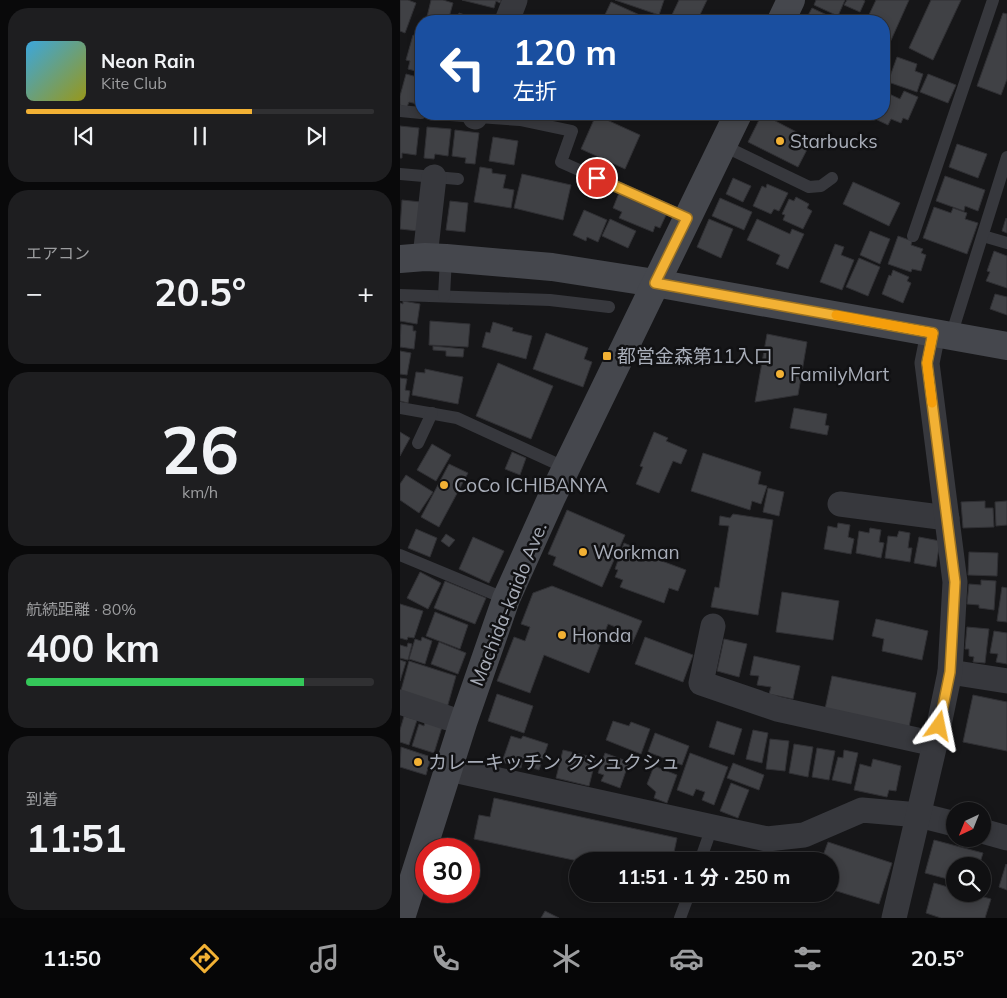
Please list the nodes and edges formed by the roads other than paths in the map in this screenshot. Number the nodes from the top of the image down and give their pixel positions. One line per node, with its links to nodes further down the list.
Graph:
1 (514, 0): 4 (street)
2 (791, 0): 5 (main road)
3 (993, 0): 16 (lane)
4 (509, 15)
5 (784, 15)
6 (400, 111): 7 (lane)
7 (415, 112)
8 (520, 120): 15 (lane)
9 (735, 120): 10 (main road, Machida-kaido Ave.)
10 (722, 145): 14 (lane); 15 (main road, Machida-kaido Ave.)
11 (1007, 158): 17 (lane)
12 (400, 174): 13 (lane)
13 (446, 178): 19 (street)
14 (832, 178)
15 (687, 218): 20 (main road, Machida-kaido Ave.)
16 (912, 236)
17 (983, 236): 18 (lane); 24 (lane)
18 (1007, 243)
19 (424, 258): 20 (main road); 22 (lane)
20 (655, 283): 24 (main road); 29 (main road, Machida-kaido Ave.)
21 (400, 295): 22 (lane)
22 (444, 296): 23 (lane)
23 (608, 307)
24 (942, 334): 25 (main road); 31 (street)
25 (1007, 346)
26 (400, 408): 27 (lane)
27 (432, 413): 28 (lane); 29 (lane)
28 (418, 443)
29 (566, 468): 33 (main road, Machida-kaido Ave.)
30 (840, 504): 31 (street)
31 (947, 518): 35 (street)
32 (400, 555): 33 (lane)
33 (506, 599): 38 (main road, Machida-kaido Ave.)
34 (713, 626): 39 (street)
35 (950, 672): 36 (street); 39 (street)
36 (1007, 681)
37 (400, 702): 38 (street)
38 (463, 723): 40 (main road, Machida-kaido Ave.)
39 (935, 744): 41 (street)
40 (449, 769): 43 (street); 48 (main road, Machida-kaido Ave.)
41 (919, 815): 42 (street); 43 (street); 50 (street)
42 (946, 822)
43 (712, 827): 46 (lane)
44 (991, 834): 45 (street)
45 (1007, 838)
46 (703, 852)
47 (686, 902): 49 (lane)
48 (401, 918)
49 (680, 918)
50 (894, 918)

